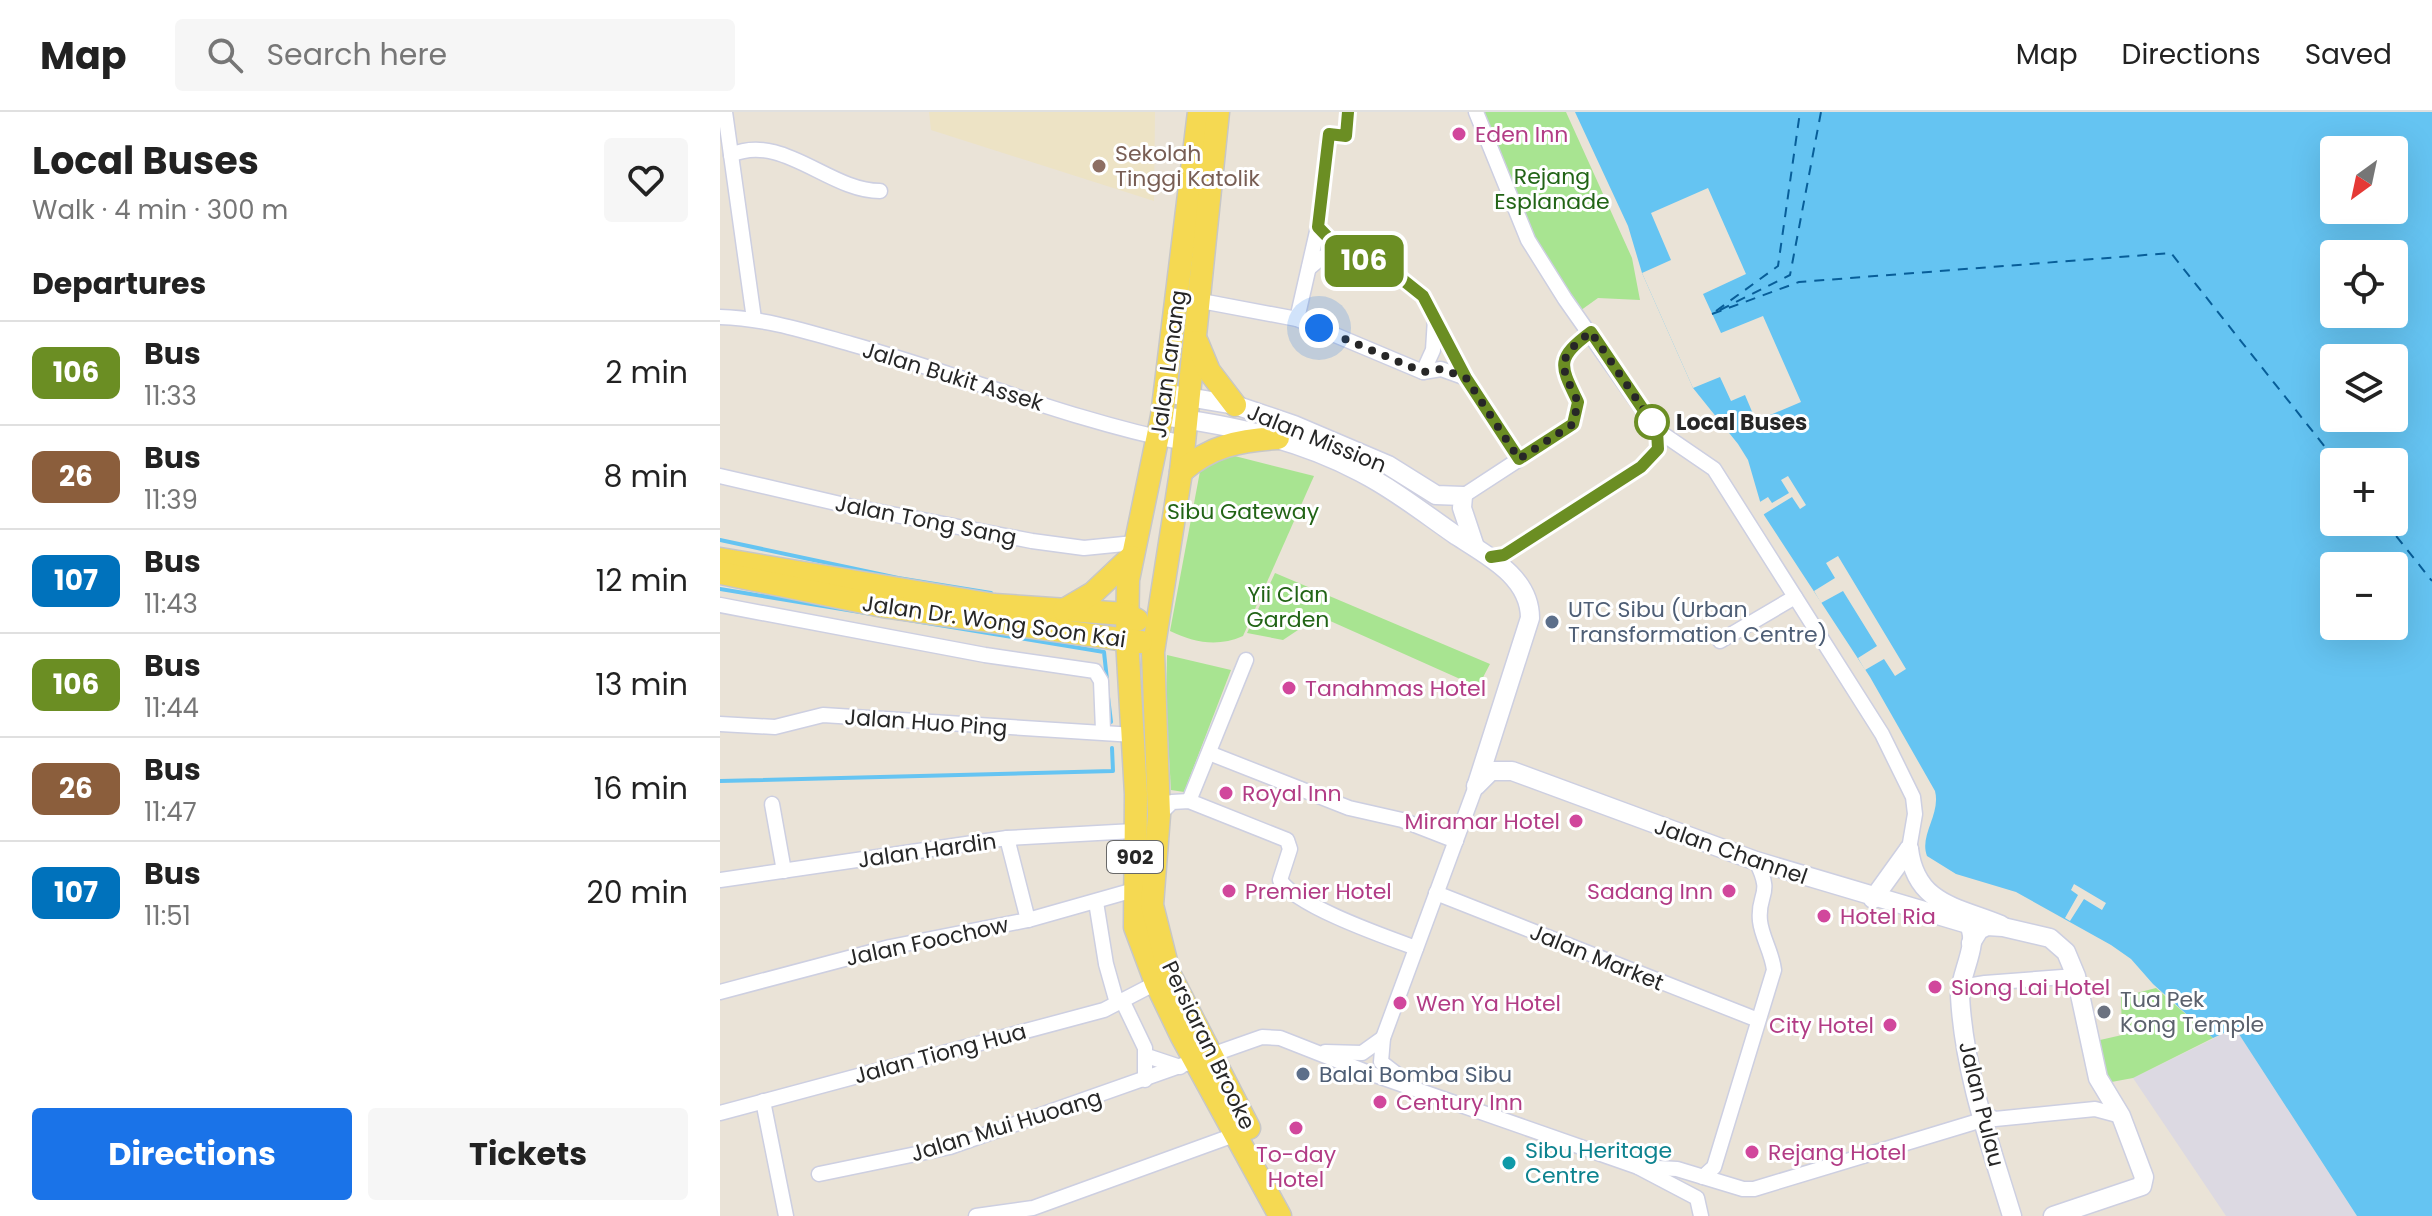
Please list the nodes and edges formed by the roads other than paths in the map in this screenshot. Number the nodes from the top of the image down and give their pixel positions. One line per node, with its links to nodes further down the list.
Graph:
1 (725, 112): 6 (street)
2 (1199, 112): 22 (main road, Jalan Lanang)
3 (1218, 112): 11 (main road, Jalan Lanang)
4 (1348, 112): 8 (street)
5 (1476, 112): 16 (street)
6 (731, 155): 7 (street); 14 (street)
7 (880, 191)
8 (1318, 227): 9 (street); 10 (street)
9 (1342, 252): 10 (street); 12 (street)
10 (1309, 268): 15 (street)
11 (1196, 300): 15 (street); 17 (main road, Jalan Lanang)
12 (1435, 313): 18 (street); 19 (street)
13 (720, 317): 14 (street, Jalan Bukit Assek)
14 (754, 319): 22 (street, Jalan Bukit Assek)
15 (1297, 319): 18 (street)
16 (1591, 332): 23 (street); 26 (street)
17 (1195, 337): 20 (main road); 21 (main road, Jalan Lanang)
18 (1423, 372): 19 (street)
19 (1466, 378): 26 (street)
20 (1235, 405): 21 (street, Jalan Mission); 29 (street, Jalan Mission)
21 (1188, 408): 22 (street, Jalan Mission); 24 (street, Jalan Mission); 25 (main road, Jalan Lanang)
22 (1162, 416): 25 (street, Jalan Bukit Assek); 30 (main road, Jalan Lanang)
23 (1657, 430): 31 (street); 35 (street)
24 (1278, 438): 27 (main road); 31 (street, Jalan Mission)
25 (1184, 443): 27 (main road, Jalan Lanang)
26 (1519, 459): 29 (street)
27 (1181, 472): 34 (main road, Jalan Lanang)
28 (720, 476): 30 (street, Jalan Tong Sang)
29 (1463, 496): 31 (street)
30 (1133, 550): 37 (main road); 38 (main road, Jalan Lanang)
31 (1483, 552): 42 (street, Jalan Mission)
32 (720, 559): 37 (main road, Jalan Dr. Wong Soon Kai)
33 (720, 573): 38 (main road, Jalan Dr. Wong Soon Kai)
34 (1163, 577): 38 (main road); 40 (main road, Persiaran Brooke / 902)
35 (1795, 597): 39 (street); 55 (street)
36 (720, 605): 44 (street)
37 (1064, 610): 38 (main road, Jalan Dr. Wong Soon Kai)
38 (1130, 624): 40 (main road, Jalan Dr. Wong Soon Kai); 45 (main road, Persiaran Brooke / 902)
39 (1720, 641)
40 (1154, 644): 51 (main road, Persiaran Brooke / 902)
41 (1246, 660): 46 (street)
42 (1502, 712): 47 (street); 48 (street)
43 (720, 724): 44 (street, Jalan Huo Ping)
44 (1103, 730): 45 (street, Jalan Huo Ping)
45 (1134, 735): 52 (main road, Persiaran Brooke / 902)
46 (1209, 753): 49 (street); 54 (street)
47 (1512, 771): 48 (street); 56 (street, Jalan Channel)
48 (1476, 786): 54 (street)
49 (1189, 801): 51 (street); 66 (street)
50 (772, 804): 57 (street)
51 (1159, 815): 76 (main road, Persiaran Brooke / 902)
52 (1134, 831): 53 (street, Jalan Hardin); 59 (main road, Persiaran Brooke / 902)
53 (1007, 838): 57 (street, Jalan Hardin); 63 (street)
54 (1456, 841): 60 (street)
55 (1909, 849): 61 (street); 64 (street)
56 (1756, 861): 61 (street, Jalan Channel); 72 (street)
57 (784, 871): 58 (street, Jalan Hardin)
58 (720, 880)
59 (1134, 890): 62 (street, Jalan Foochow); 68 (main road, Persiaran Brooke / 902)
60 (1436, 893): 66 (street); 72 (street, Jalan Market)
61 (1873, 899): 65 (street, Jalan Channel)
62 (1096, 902): 63 (street, Jalan Foochow); 71 (street)
63 (1028, 920): 69 (street, Jalan Foochow)
64 (2003, 927): 65 (street); 67 (street)
65 (1971, 943): 70 (street, Jalan Pulau)
66 (1416, 948): 73 (street)
67 (2076, 976): 70 (street); 80 (street)
68 (1156, 983): 71 (street, Jalan Tiong Hua); 76 (main road, Persiaran Brooke / 902)
69 (720, 992)
70 (1960, 994): 82 (street, Jalan Pulau)
71 (1120, 1002): 75 (street); 79 (street, Jalan Tiong Hua)
72 (1758, 1020): 87 (street)
73 (1383, 1038): 74 (street); 78 (street)
74 (1317, 1051): 76 (street, Jalan Mui Huoang); 78 (street, Jalan Mui Huoang)
75 (1147, 1056): 76 (street); 77 (street)
76 (1193, 1062): 77 (street, Jalan Mui Huoang); 84 (main road, Persiaran Brooke / 902); 93 (main road, Persiaran Brooke / 902)
77 (1145, 1080): 88 (street, Jalan Mui Huoang)
78 (1416, 1088): 86 (street, Jalan Mui Huoang)
79 (763, 1101): 81 (street, Jalan Tiong Hua); 90 (street)
80 (2100, 1102): 83 (street); 97 (street)
81 (720, 1113)
82 (1981, 1116): 83 (street); 85 (street, Jalan Pulau); 87 (street)
83 (2001, 1119): 85 (street)
84 (1237, 1134): 91 (street); 92 (main road, Persiaran Brooke / 902)
85 (1989, 1145): 89 (street, Jalan Pulau)
86 (1643, 1168): 87 (street); 94 (street); 95 (street)
87 (1708, 1172)
88 (819, 1174)
89 (2010, 1209): 96 (street)
90 (786, 1216)
91 (976, 1216)
92 (1280, 1216)
93 (1298, 1216)
94 (1701, 1216)
95 (1708, 1216)
96 (2030, 1216)
97 (2053, 1216)

